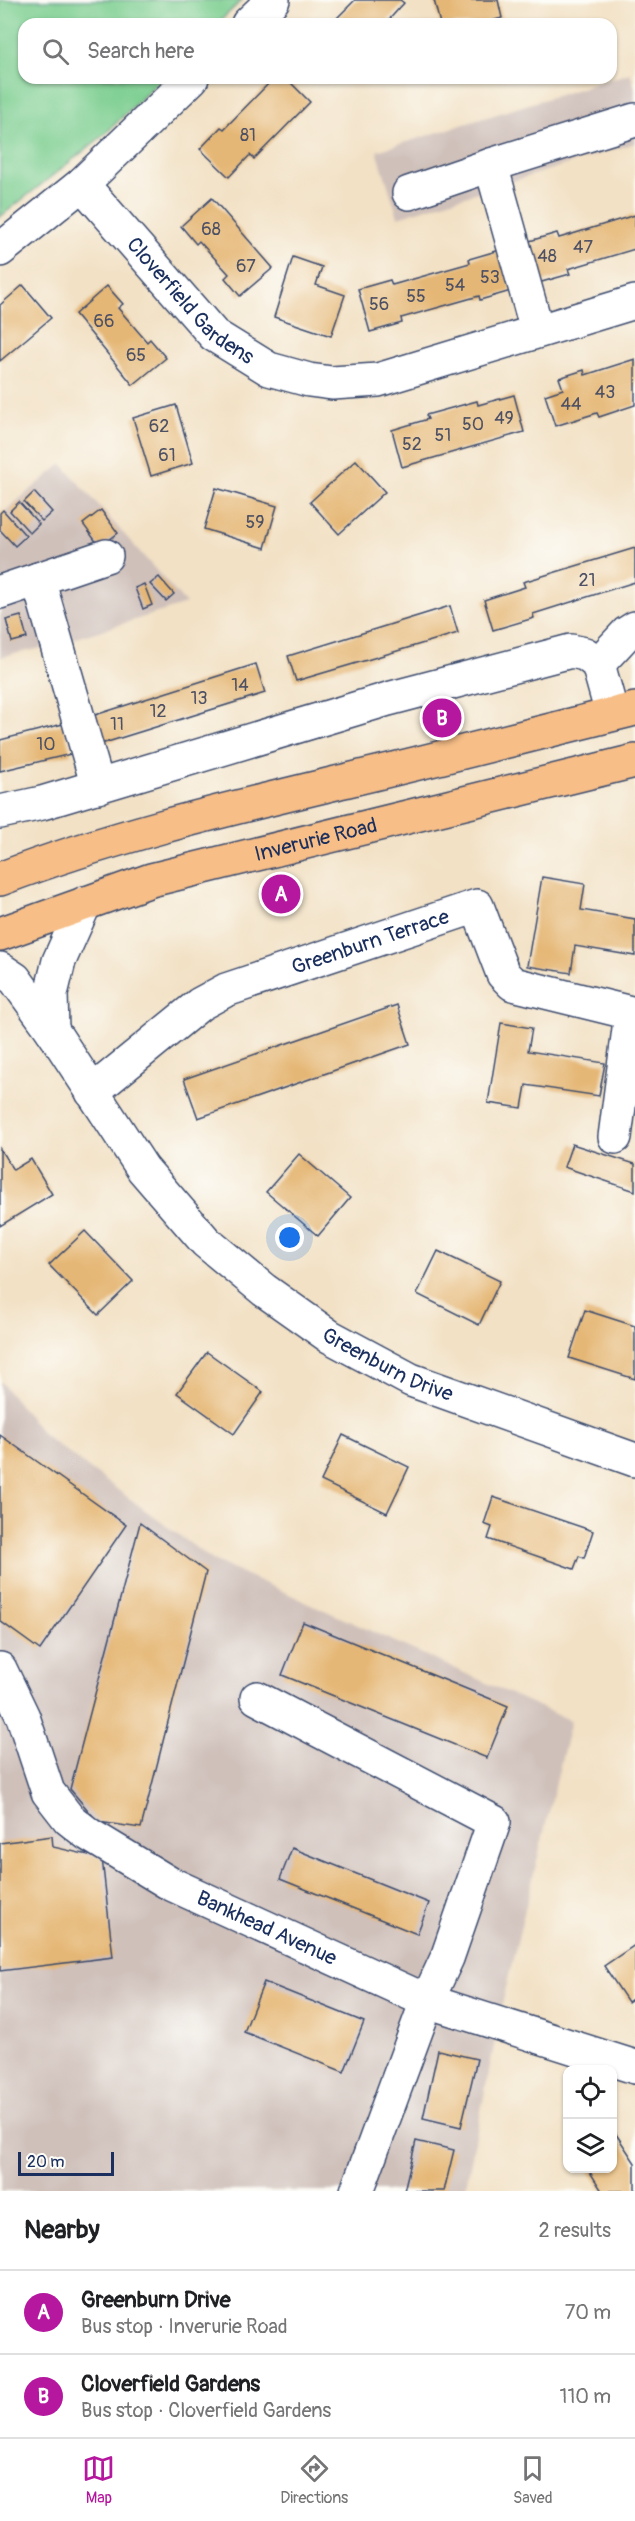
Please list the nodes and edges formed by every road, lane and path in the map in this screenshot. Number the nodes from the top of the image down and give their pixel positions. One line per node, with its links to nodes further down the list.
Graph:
1 (273, 0): 2 (street)
2 (254, 18)
3 (186, 84): 6 (street)
4 (635, 120): 5 (street)
5 (491, 165): 7 (street); 10 (street)
6 (82, 184): 8 (street); 10 (street, Cloverfield Gardens)
7 (409, 193)
8 (0, 250)
9 (635, 302): 10 (street, Cloverfield Gardens)
10 (537, 330)
11 (106, 556): 12 (street)
12 (38, 579): 13 (street); 18 (street)
13 (0, 592)
14 (635, 628): 15 (street)
15 (598, 663): 16 (street); 18 (street)
16 (623, 712): 20 (main road)
17 (635, 761): 21 (main road, Inverurie Road)
18 (98, 787): 19 (street)
19 (0, 812)
20 (0, 879)
21 (85, 903): 22 (main road, Inverurie Road); 24 (street)
22 (0, 934)
23 (0, 969): 24 (street, Greenburn Drive)
24 (52, 1030): 26 (street, Greenburn Drive)
25 (631, 1049): 26 (street, Greenburn Terrace); 27 (street)
26 (92, 1092): 28 (street, Greenburn Drive)
27 (613, 1136)
28 (635, 1460)
29 (0, 1669): 31 (street, Bankhead Avenue)
30 (257, 1698): 31 (street)
31 (427, 2001): 32 (street, Bankhead Avenue); 33 (street)
32 (635, 2067)
33 (357, 2191)

